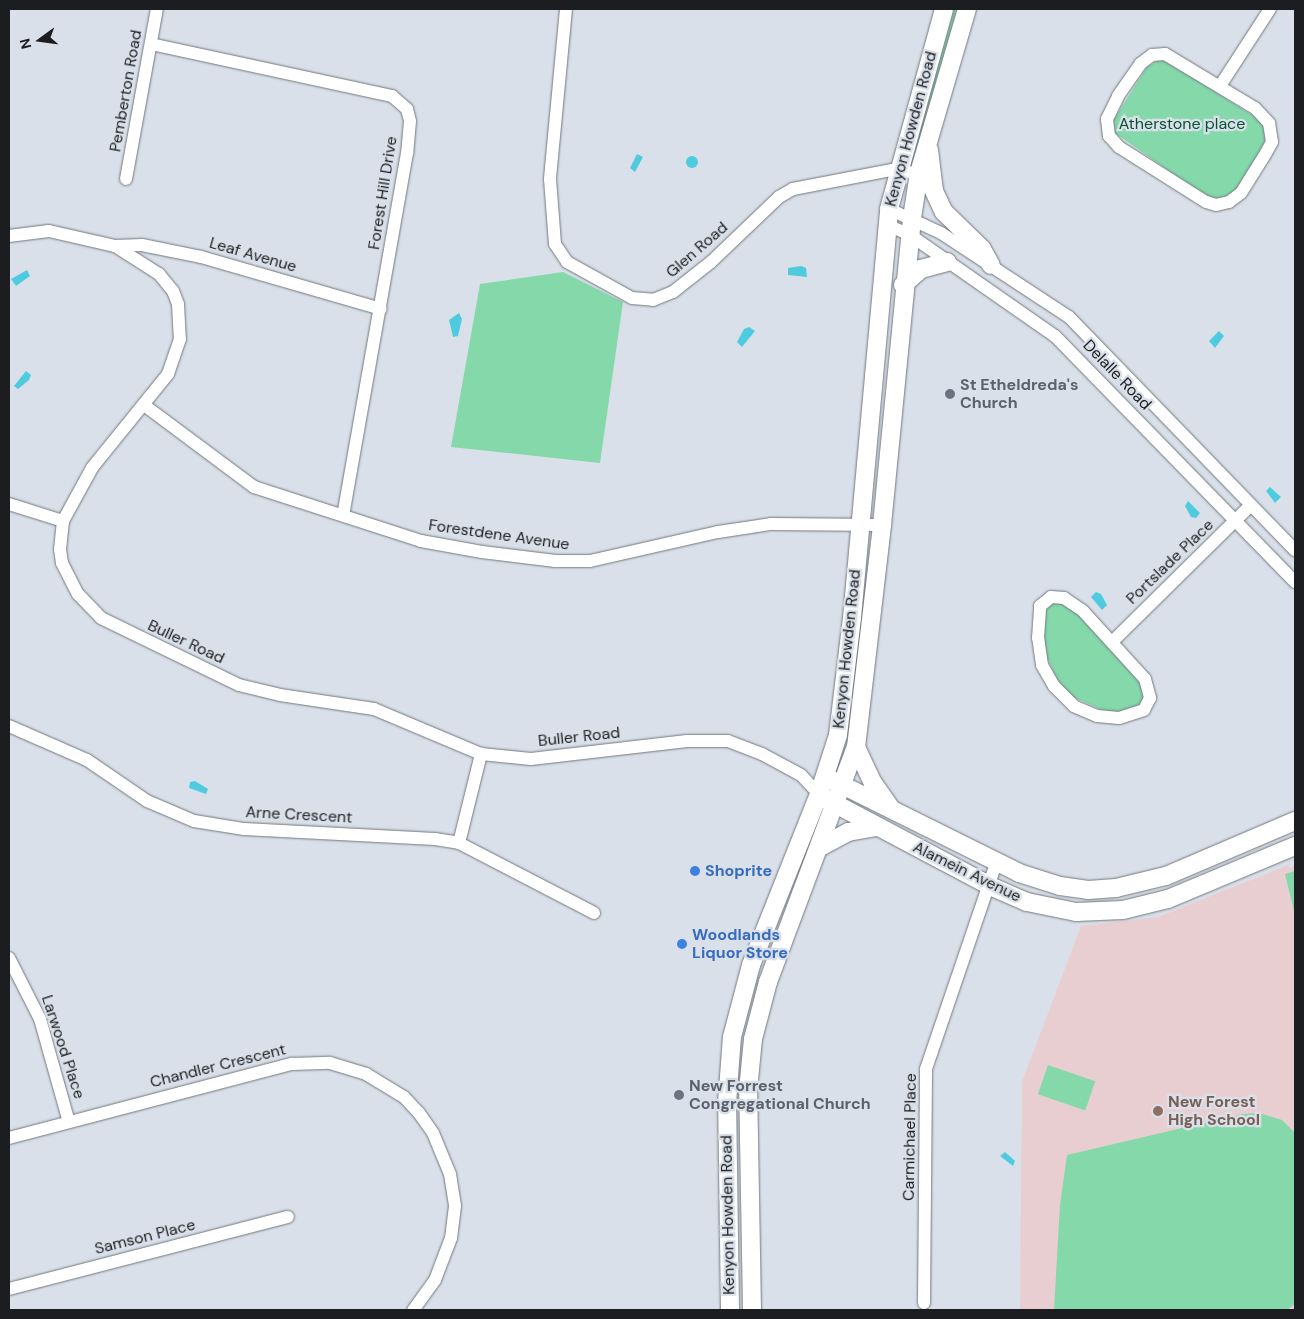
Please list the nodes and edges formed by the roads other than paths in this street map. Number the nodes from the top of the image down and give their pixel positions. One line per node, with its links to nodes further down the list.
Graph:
1 (157, 9): 6 (street, Pemberton Road)
2 (566, 9): 8 (street, Glen Road)
3 (944, 9): 8 (street, Kenyon Howden Road)
4 (967, 9): 9 (street, Kenyon Howden Road)
5 (1270, 9): 7 (street)
6 (150, 44): 10 (street, Pemberton Road); 18 (street, Forest Hill Drive)
7 (1220, 86): 7 (street)
8 (897, 169): 9 (street, Glen Road); 11 (street, Kenyon Howden Road)
9 (926, 176): 12 (street, Kenyon Howden Road); 16 (street)
10 (126, 179)
11 (888, 217): 12 (street, Delalle Road); 25 (street, Kenyon Howden Road)
12 (911, 226): 15 (street, Delalle Road); 16 (street, Delalle Road); 17 (street, Kenyon Howden Road)
13 (9, 236): 14 (street, Buller Road)
14 (115, 246): 18 (street, Leaf Avenue); 19 (street, Buller Road)
15 (946, 262): 17 (street); 23 (street, Delalle Road)
16 (991, 265): 21 (street, Delalle Road)
17 (903, 285): 26 (street, Kenyon Howden Road)
18 (381, 309): 22 (street, Forest Hill Drive)
19 (144, 405): 22 (street, Forestdene Avenue); 24 (street, Buller Road)
20 (9, 504): 24 (street)
21 (1251, 505): 23 (street, Portslade Place); 27 (street, Delalle Road)
22 (343, 515): 25 (street, Forestdene Avenue)
23 (1235, 520): 28 (street, Delalle Road); 29 (street, Portslade Place)
24 (63, 521): 32 (street, Buller Road)
25 (860, 522): 26 (street, Forestdene Avenue); 33 (street, Kenyon Howden Road)
26 (882, 525): 31 (street, Kenyon Howden Road)
27 (1295, 550)
28 (1295, 582)
29 (1112, 642): 29 (street)
30 (9, 726): 41 (street, Arne Crescent)
31 (856, 747): 35 (street, Kenyon Howden Road); 38 (street)
32 (481, 754): 34 (street, Buller Road); 41 (street)
33 (825, 775): 34 (street); 35 (street, Alamein Avenue); 36 (street, Kenyon Howden Road)
34 (801, 776): 36 (street, Buller Road)
35 (843, 786): 37 (street, Kenyon Howden Road); 38 (street, Alamein Avenue)
36 (818, 794): 37 (street, Alamein Avenue); 51 (street, Kenyon Howden Road)
37 (836, 806): 40 (street, Alamein Avenue); 42 (street, Kenyon Howden Road)
38 (893, 810): 44 (street, Alamein Avenue)
39 (1295, 821): 44 (street, Alamein Avenue)
40 (877, 827): 42 (street); 45 (street, Alamein Avenue)
41 (459, 843): 46 (street, Arne Crescent)
42 (822, 846): 52 (street, Kenyon Howden Road)
43 (1295, 846): 45 (street, Alamein Avenue)
44 (996, 863): 45 (street, Carmichael Place)
45 (990, 886): 54 (street, Carmichael Place)
46 (594, 913)
47 (9, 958): 48 (street, Larwood Place)
48 (70, 1122): 49 (street, Chandler Crescent); 55 (street, Chandler Crescent)
49 (9, 1138)
50 (288, 1216): 53 (street, Samson Place)
51 (729, 1245): 52 (street); 56 (street, Kenyon Howden Road)
52 (751, 1245): 57 (street, Kenyon Howden Road)
53 (9, 1289)
54 (924, 1303)
55 (413, 1310)
56 (730, 1310)
57 (752, 1310)

